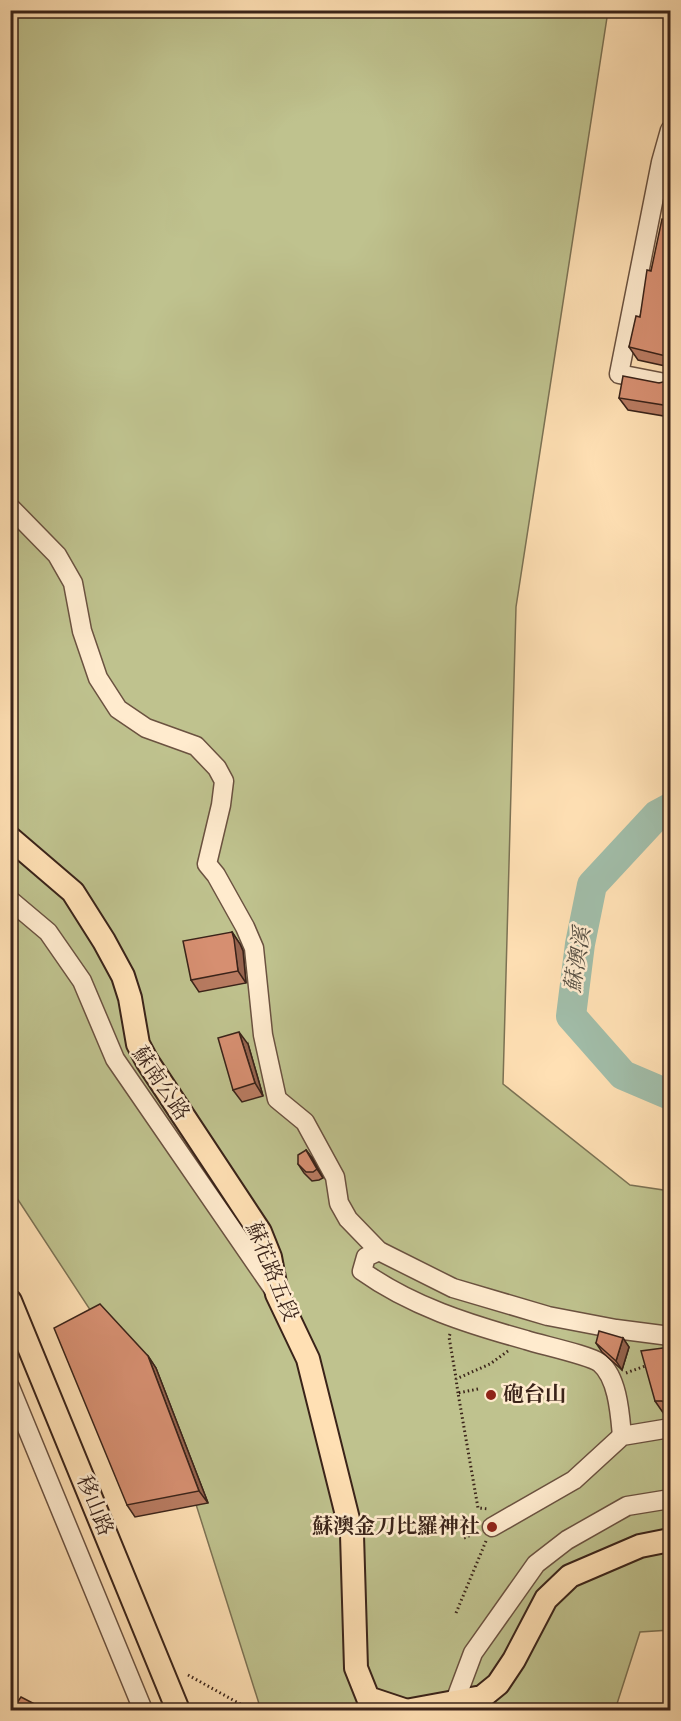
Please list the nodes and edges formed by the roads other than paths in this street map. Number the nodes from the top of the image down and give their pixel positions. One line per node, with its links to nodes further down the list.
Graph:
1 (670, 130): 2 (street)
2 (666, 163): 3 (street)
3 (670, 384)
4 (10, 507): 7 (street)
5 (10, 838): 8 (main road, 蘇花路五段)
6 (10, 900): 8 (street, 蘇南公路)
7 (379, 1251): 10 (street); 13 (street)
8 (277, 1294): 20 (main road, 蘇花路五段)
9 (10, 1301): 19 (main road, 移山路)
10 (670, 1336)
11 (10, 1387): 18 (street)
12 (670, 1428): 13 (street)
13 (622, 1436): 15 (street)
14 (670, 1499): 17 (street)
15 (492, 1527)
16 (670, 1540): 17 (main road)
17 (455, 1701): 21 (main road)
18 (143, 1710)
19 (178, 1710)
20 (404, 1710)
21 (411, 1710)

